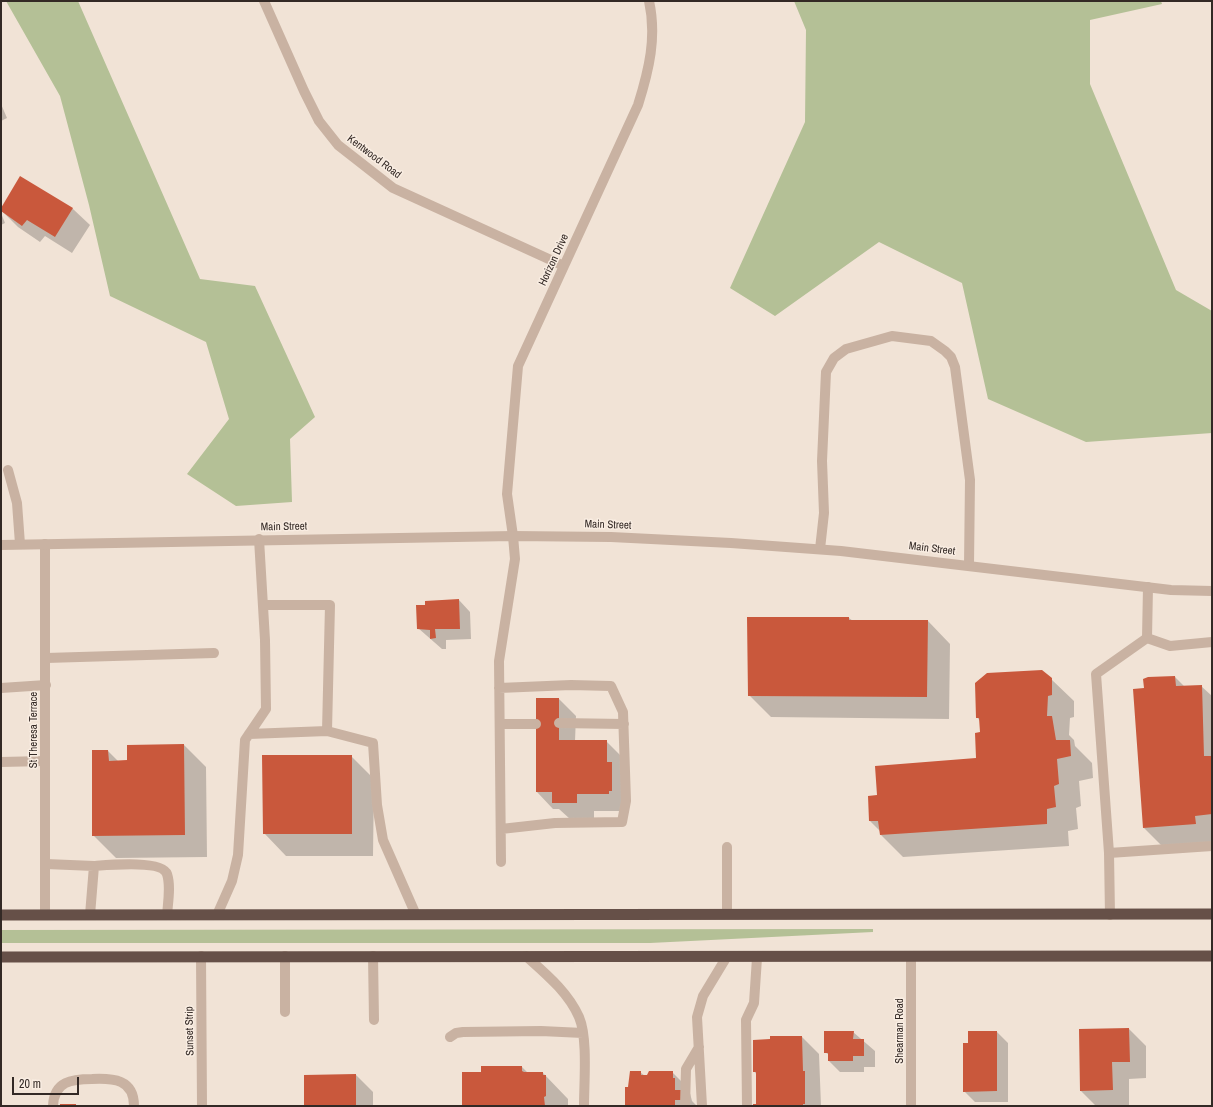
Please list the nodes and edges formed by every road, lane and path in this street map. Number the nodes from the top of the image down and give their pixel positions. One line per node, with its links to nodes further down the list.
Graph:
1 (264, 1): 3 (street, Kentwood Road)
2 (649, 1): 3 (street, Horizon Drive)
3 (564, 266): 5 (street, Horizon Drive)
4 (8, 470): 8 (street)
5 (513, 536): 6 (street, Main Street); 10 (street, Main Street); 21 (street, Horizon Drive)
6 (259, 539): 9 (street, Main Street); 14 (street)
7 (1, 544): 8 (street, Main Street)
8 (20, 544): 9 (street, Main Street)
9 (45, 544): 18 (street, St Theresa Terrace)
10 (820, 550): 11 (street, Main Street); 11 (street)
11 (969, 565): 12 (street, Main Street)
12 (1148, 587): 13 (street, Main Street); 15 (street)
13 (1212, 591)
14 (263, 605): 26 (street); 27 (street)
15 (1146, 638): 16 (street); 33 (street)
16 (1212, 642)
17 (214, 653): 18 (street)
18 (46, 658): 19 (street, St Theresa Terrace)
19 (46, 685): 20 (street); 28 (street, St Theresa Terrace)
20 (1, 688)
21 (500, 688): 23 (street, Horizon Drive); 25 (street)
22 (559, 723): 25 (street)
23 (500, 724): 24 (street); 30 (street, Horizon Drive)
24 (536, 724)
25 (624, 724): 30 (street)
26 (327, 731): 27 (street); 45 (street)
27 (249, 734): 44 (street)
28 (45, 761): 29 (street); 35 (street, St Theresa Terrace)
29 (1, 762)
30 (501, 830): 34 (street, Horizon Drive)
31 (1212, 846): 33 (street)
32 (727, 847): 38 (street)
33 (1109, 853): 39 (street)
34 (501, 862)
35 (46, 864): 36 (street); 42 (street, St Theresa Terrace)
36 (94, 866): 37 (street); 43 (street)
37 (167, 914): 43 (highway); 44 (highway)
38 (727, 914): 39 (highway); 45 (highway)
39 (1110, 914): 40 (highway)
40 (1212, 914)
41 (1, 915): 42 (highway)
42 (45, 915): 43 (highway)
43 (90, 915)
44 (217, 915): 45 (highway)
45 (416, 915)
46 (200, 956): 47 (highway); 51 (highway); 62 (street, Sunset Strip)
47 (285, 956): 48 (highway); 55 (street)
48 (373, 956): 49 (highway); 56 (street)
49 (526, 956): 53 (highway); 57 (street)
50 (1212, 956): 52 (highway)
51 (1, 957)
52 (911, 957): 54 (highway); 67 (street, Shearman Road)
53 (726, 958): 54 (highway); 59 (street)
54 (757, 958): 66 (street)
55 (285, 1012)
56 (374, 1020)
57 (583, 1032): 58 (street); 63 (street)
58 (450, 1037)
59 (699, 1047): 64 (street); 65 (street)
60 (53, 1106): 61 (street)
61 (134, 1106)
62 (202, 1106)
63 (584, 1106)
64 (685, 1106)
65 (702, 1106)
66 (747, 1106)
67 (911, 1106)

